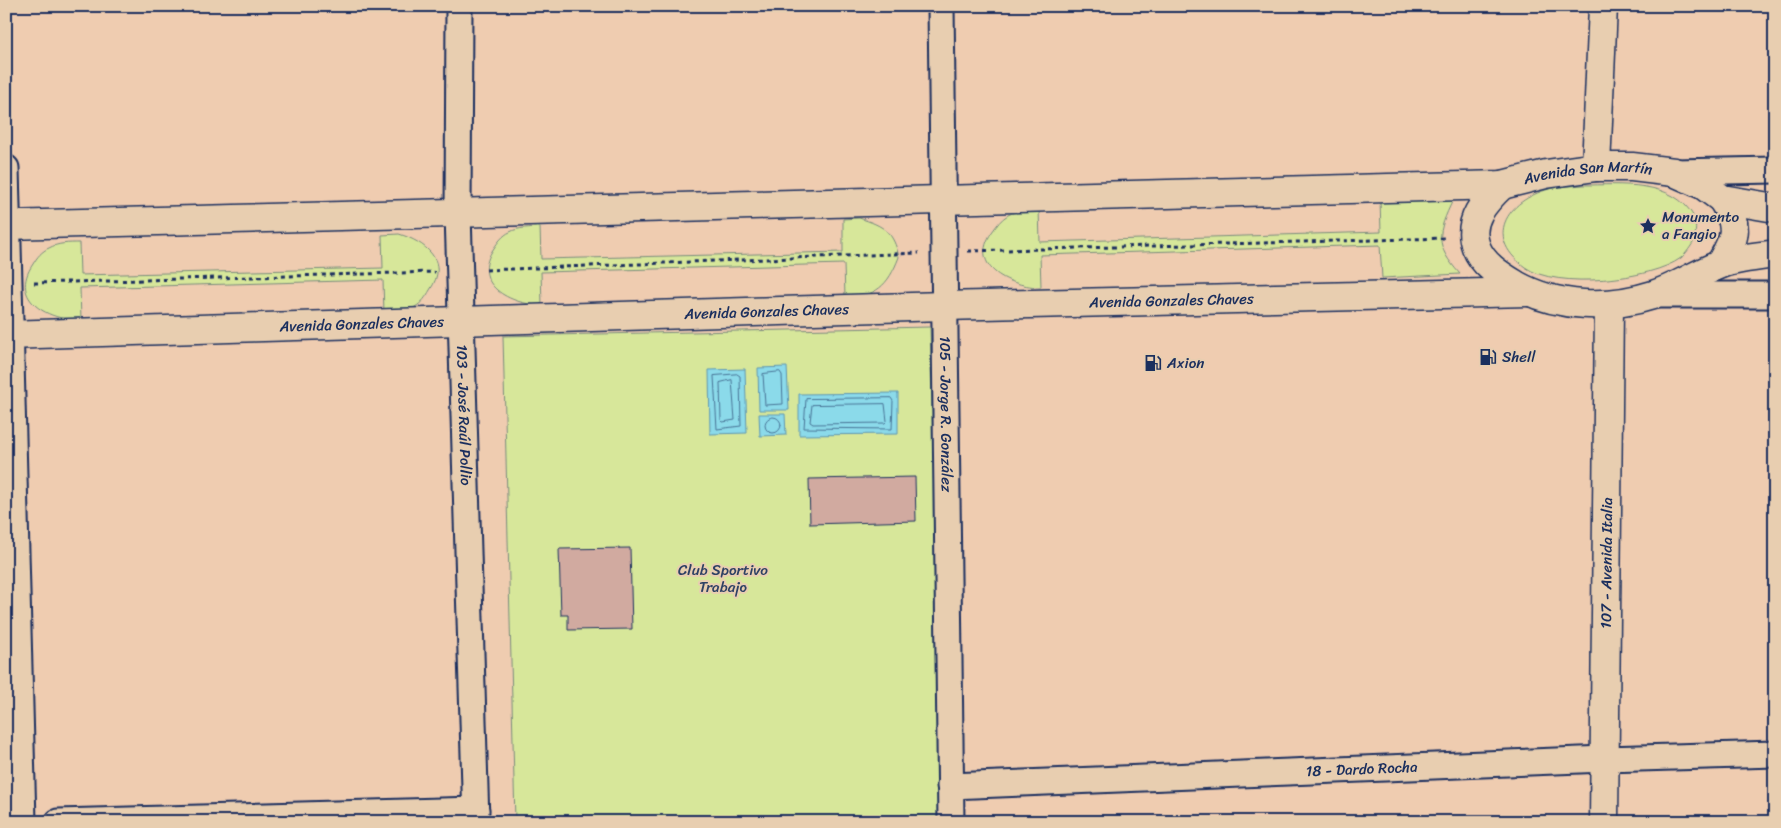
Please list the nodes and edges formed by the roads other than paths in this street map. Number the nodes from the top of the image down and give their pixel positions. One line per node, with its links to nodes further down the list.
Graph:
1 (459, 6): 12 (street, 103 - José Raúl Pollio)
2 (941, 6): 10 (street, 105 - Jorge R. González)
3 (1603, 6): 4 (main road)
4 (1596, 167): 7 (main road, Avenida San Martín); 8 (main road, Avenida San Martín)
5 (6, 168): 13 (street)
6 (1775, 170): 7 (street, Avenida San Martín)
7 (1674, 172): 9 (main road, Avenida San Martín)
8 (1502, 185): 10 (main road); 16 (main road)
9 (1722, 199): 11 (main road, Avenida San Martín); 15 (main road)
10 (945, 200): 12 (main road); 20 (street, 105 - Jorge R. González)
11 (1775, 208)
12 (458, 213): 13 (main road); 21 (street, 103 - José Raúl Pollio)
13 (7, 225): 22 (street)
14 (1775, 254): 15 (main road)
15 (1720, 264): 18 (main road)
16 (1528, 292): 19 (main road); 20 (main road, Avenida Gonzales Chaves)
17 (1775, 294): 18 (street)
18 (1654, 295): 19 (main road)
19 (1609, 305): 24 (main road, 107 - Avenida Italia)
20 (944, 306): 21 (main road, Avenida Gonzales Chaves); 25 (street, 105 - Jorge R. González)
21 (461, 321): 22 (main road, Avenida Gonzales Chaves); 26 (street, 103 - José Raúl Pollio)
22 (8, 335): 27 (street)
23 (1775, 754): 24 (street, 18 - Dardo Rocha)
24 (1605, 759): 25 (street, 18 - Dardo Rocha); 30 (main road, 107 - Avenida Italia)
25 (950, 786): 29 (street, 105 - Jorge R. González)
26 (476, 816): 28 (street)
27 (24, 822)
28 (58, 822)
29 (951, 822)
30 (1604, 822)

